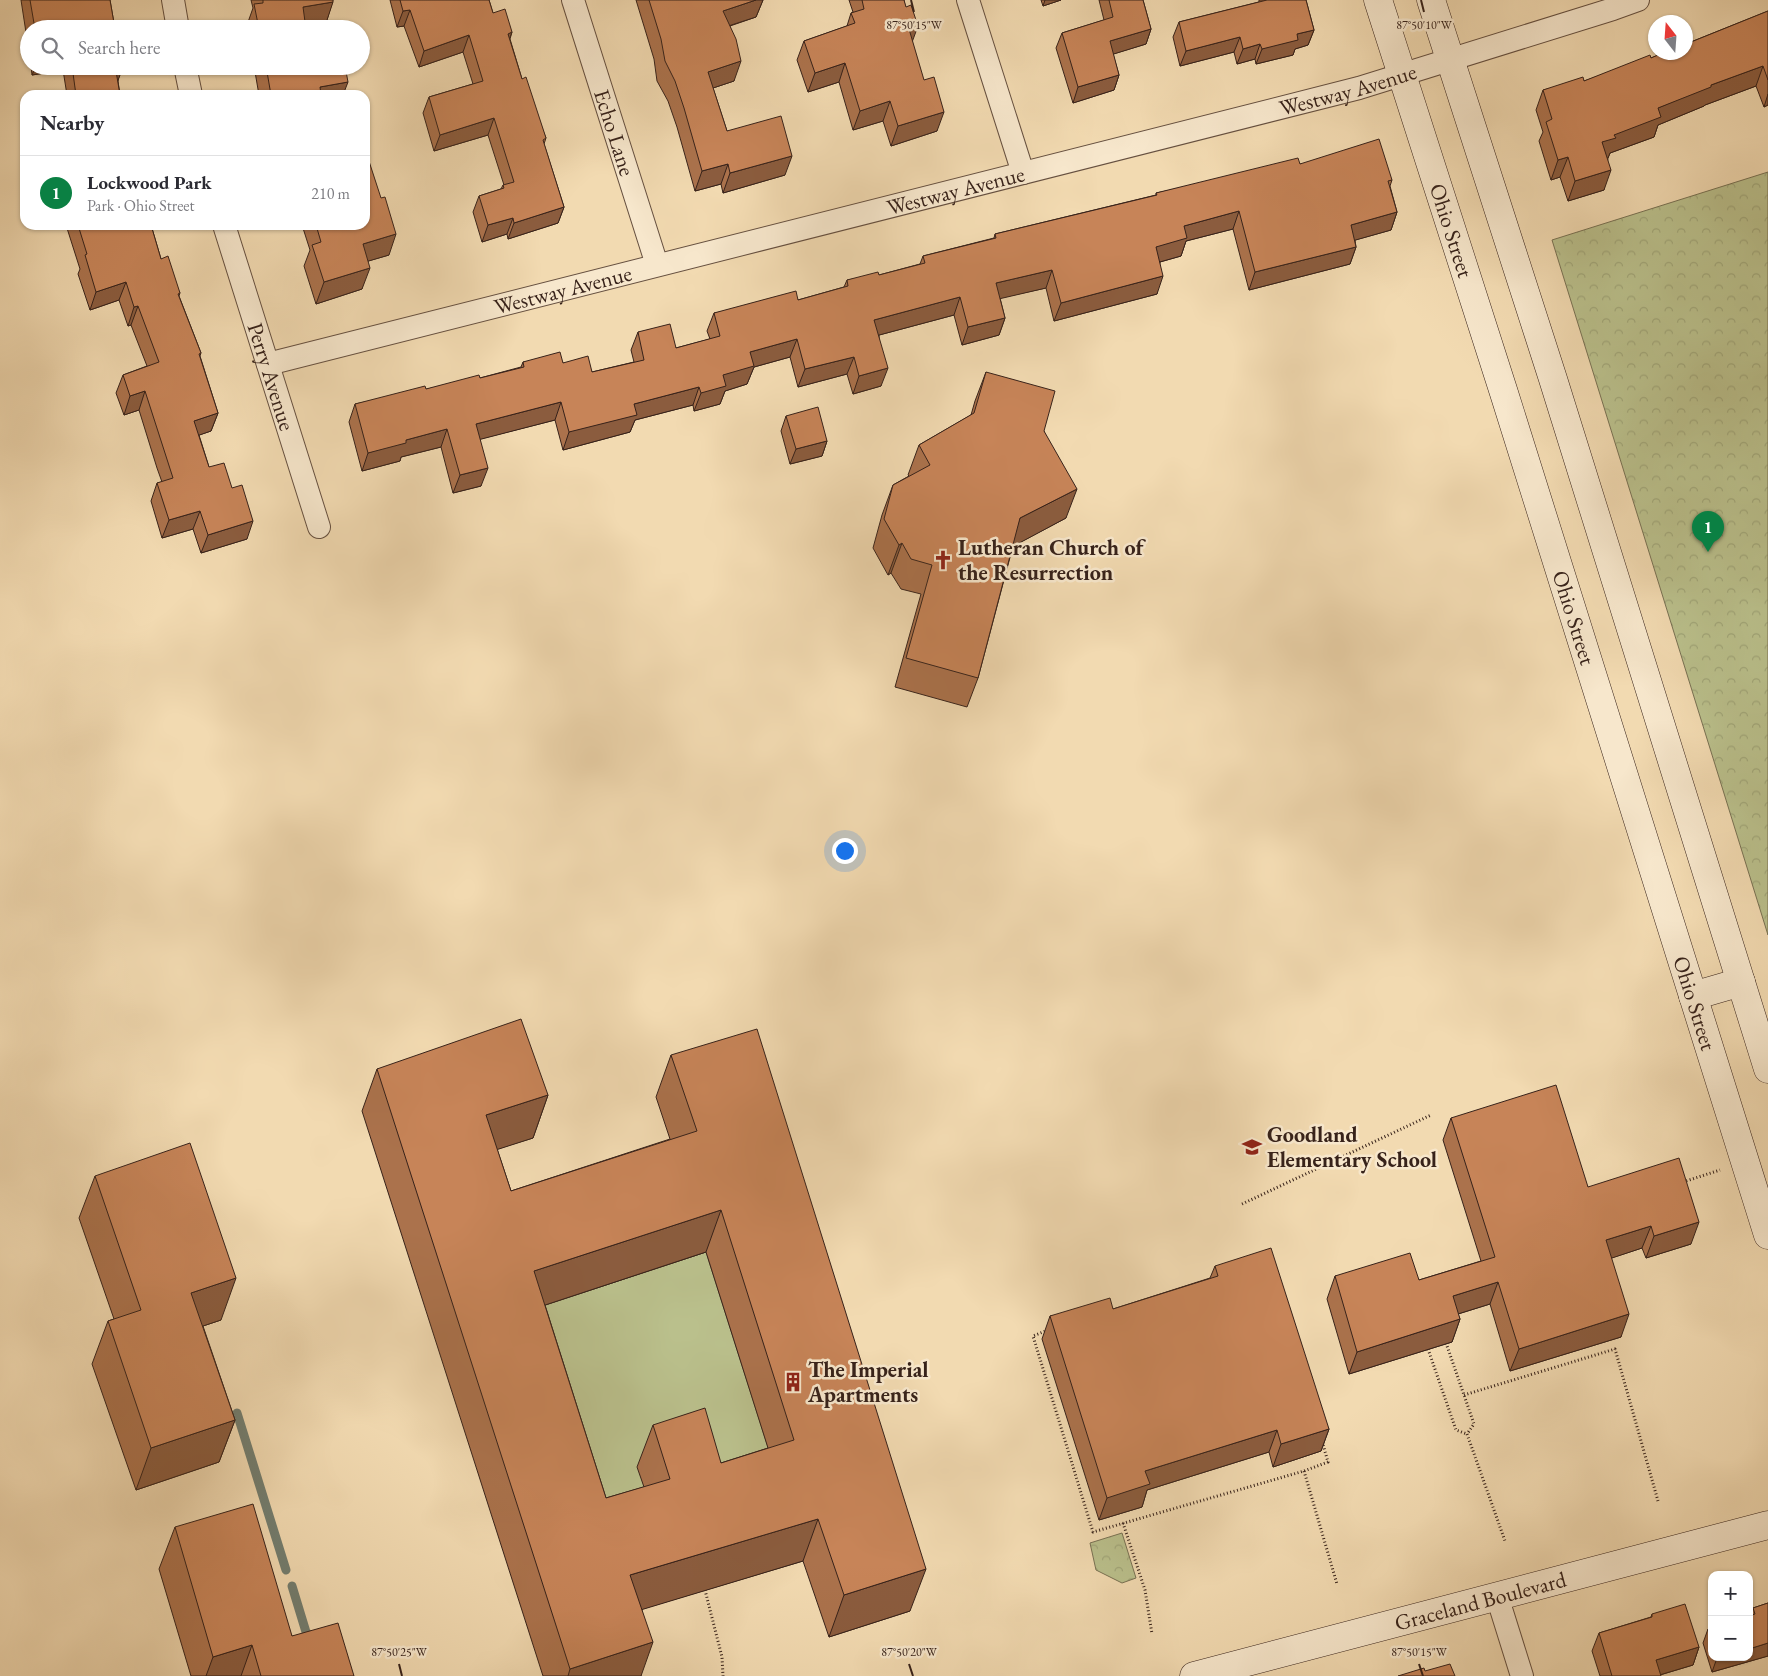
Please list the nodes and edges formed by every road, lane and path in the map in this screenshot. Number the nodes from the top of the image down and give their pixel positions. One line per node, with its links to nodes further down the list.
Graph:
1 (173, 0): 7 (street)
2 (573, 0): 14 (street, Echo Lane)
3 (968, 0): 12 (street)
4 (1378, 0): 10 (street, Ohio Street)
5 (1431, 0): 8 (street)
6 (1638, 0): 8 (street, Westway Avenue)
7 (176, 20)
8 (1450, 60): 10 (street, Westway Avenue); 17 (street)
9 (187, 75): 11 (street)
10 (1402, 76): 12 (street, Westway Avenue); 18 (street, Ohio Street)
11 (190, 90)
12 (1023, 173): 14 (street, Westway Avenue)
13 (226, 230): 15 (street, Perry Avenue)
14 (657, 265): 15 (street, Westway Avenue)
15 (268, 364): 16 (street, Perry Avenue)
16 (319, 527)
17 (1741, 982): 18 (street); 19 (street)
18 (1693, 996): 21 (street, Ohio Street)
19 (1768, 1068)
20 (1432, 1115): 23 (path)
21 (1745, 1162): 22 (path); 24 (street, Ohio Street)
22 (1682, 1182)
23 (1242, 1204)
24 (1768, 1235)
25 (1049, 1330): 33 (path)
26 (1446, 1344): 28 (path)
27 (1428, 1349): 29 (path)
28 (1464, 1395): 29 (path); 32 (path)
29 (1467, 1434): 35 (path)
30 (1321, 1436): 31 (path)
31 (1304, 1471): 33 (path); 36 (path)
32 (1658, 1501)
33 (1123, 1523): 39 (path)
34 (1768, 1525): 38 (street, Graceland Boulevard)
35 (1505, 1541)
36 (1338, 1584)
37 (705, 1590): 40 (path)
38 (1497, 1596): 41 (street, Graceland Boulevard); 42 (street)
39 (1152, 1634)
40 (723, 1676)
41 (1194, 1676)
42 (1522, 1676)

